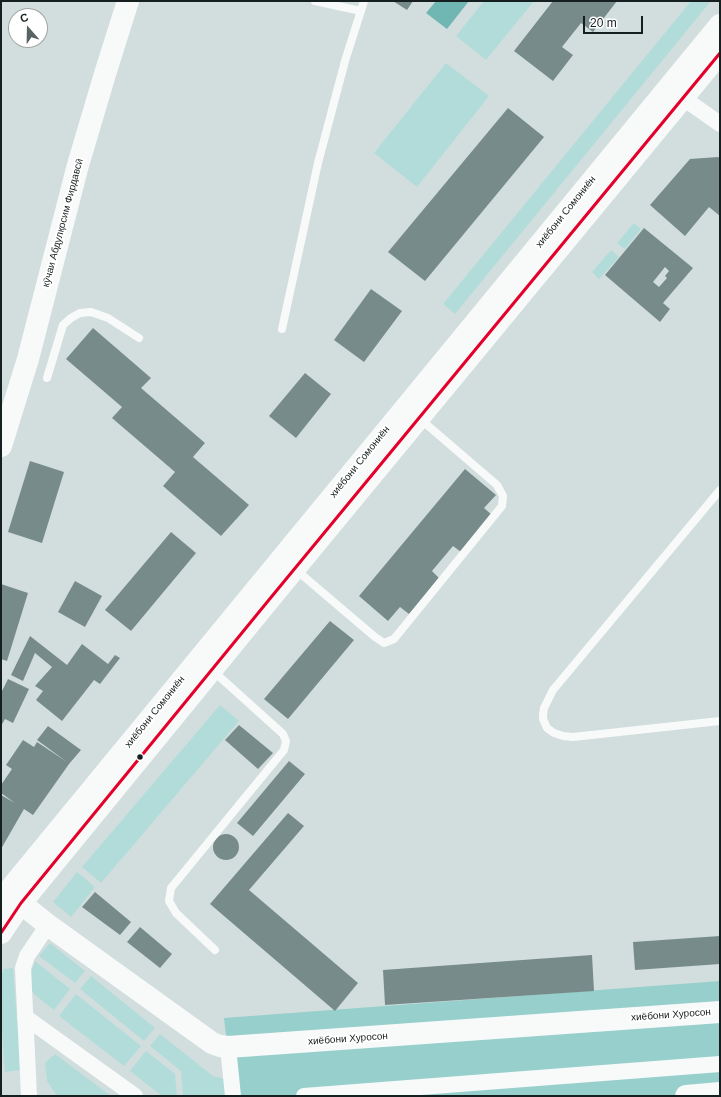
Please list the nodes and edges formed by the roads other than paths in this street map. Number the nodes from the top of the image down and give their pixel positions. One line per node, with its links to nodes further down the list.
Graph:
1 (128, 1): 13 (main road, кӯчаи Абдулқосим Фирдавсӣ)
2 (315, 1): 4 (lane)
3 (364, 1): 4 (lane)
4 (360, 11): 9 (lane)
5 (720, 25): 18 (main road, хиёбони Сомониён)
6 (720, 53): 7 (main road, хиёбони Сомониён)
7 (683, 98): 8 (street); 12 (main road, хиёбони Сомониён)
8 (720, 124)
9 (282, 329)
10 (139, 338): 11 (lane)
11 (46, 378)
12 (419, 418): 15 (main road, хиёбони Сомониён); 15 (lane)
13 (1, 446)
14 (720, 490): 17 (lane)
15 (295, 568): 16 (main road, хиёбони Сомониён)
16 (212, 670): 18 (main road, хиёбони Сомониён); 21 (lane)
17 (720, 722)
18 (7, 896): 19 (main road, хиёбони Хуросон); 20 (main road, хиёбони Сомониён)
19 (48, 925): 23 (street); 24 (main road, хиёбони Хуросон)
20 (1, 933)
21 (215, 950)
22 (720, 1012): 24 (main road, хиёбони Хуросон)
23 (25, 1017): 27 (street); 28 (street)
24 (228, 1047): 29 (street)
25 (720, 1064): 30 (street)
26 (720, 1093): 31 (main road)
27 (29, 1096)
28 (135, 1096)
29 (233, 1096)
30 (304, 1096)
31 (686, 1096)

